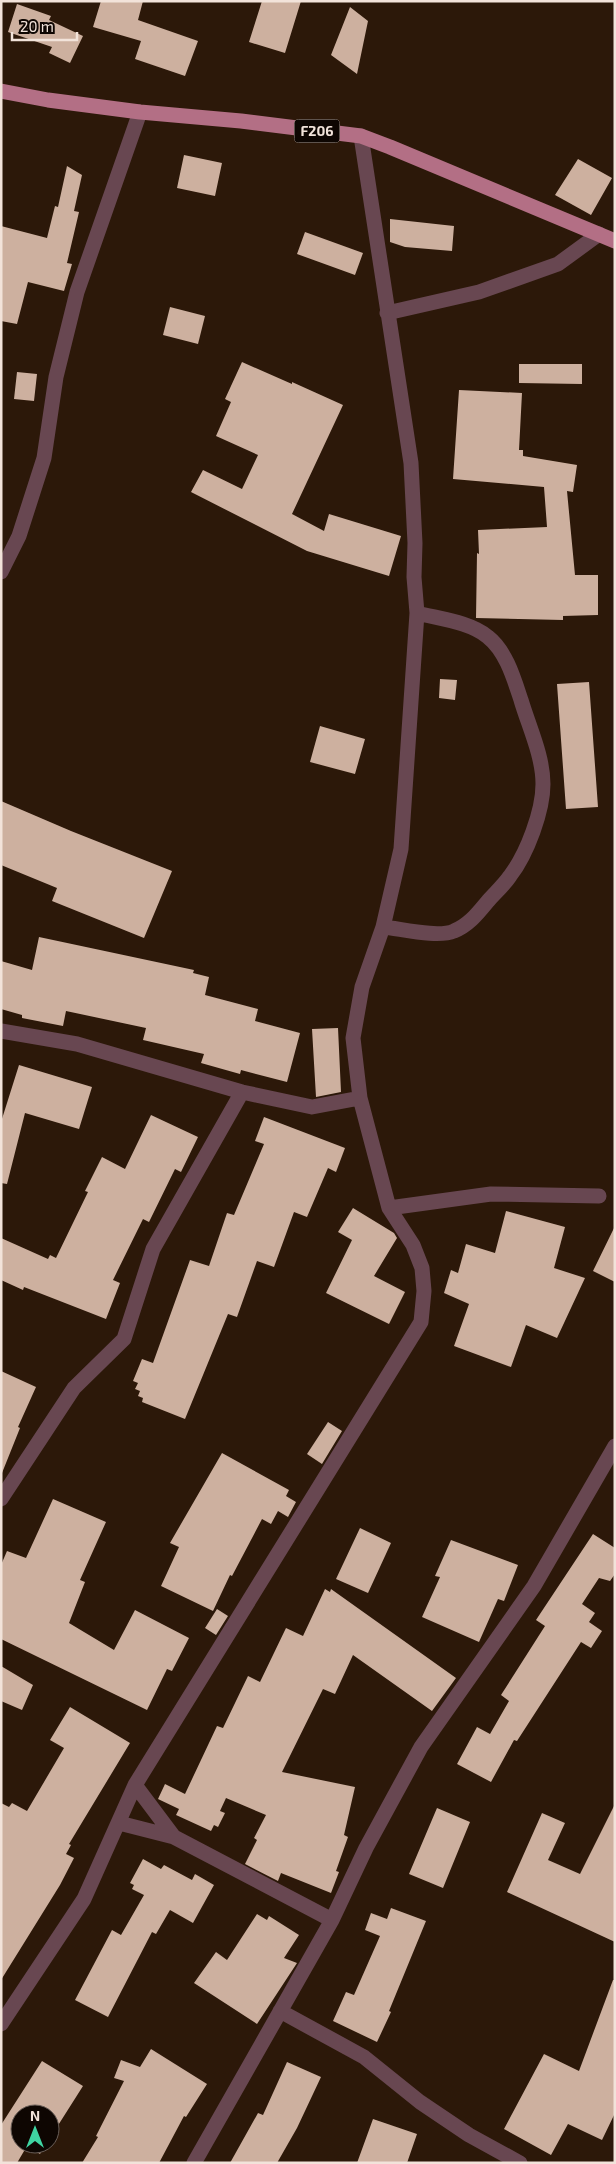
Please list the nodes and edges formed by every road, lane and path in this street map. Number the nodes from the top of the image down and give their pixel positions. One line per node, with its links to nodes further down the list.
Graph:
1 (1, 91): 2 (main road, F206)
2 (140, 112): 3 (main road, F206); 7 (street)
3 (361, 136): 4 (main road, F206); 6 (street)
4 (599, 234): 5 (main road, F206); 6 (street)
5 (615, 241)
6 (387, 313): 8 (street)
7 (1, 572)
8 (417, 612): 9 (street); 9 (street)
9 (383, 927): 12 (street)
10 (1, 1032): 11 (street)
11 (242, 1092): 12 (street); 16 (street)
12 (360, 1098): 14 (street)
13 (599, 1196): 14 (street)
14 (389, 1208): 17 (street)
15 (615, 1446): 20 (street)
16 (1, 1499)
17 (135, 1785): 18 (street); 19 (street)
18 (118, 1823): 19 (street); 22 (street)
19 (174, 1837): 20 (street)
20 (332, 1920): 21 (street)
21 (280, 2011): 23 (street); 24 (street)
22 (1, 2024)
23 (194, 2163)
24 (520, 2163)

